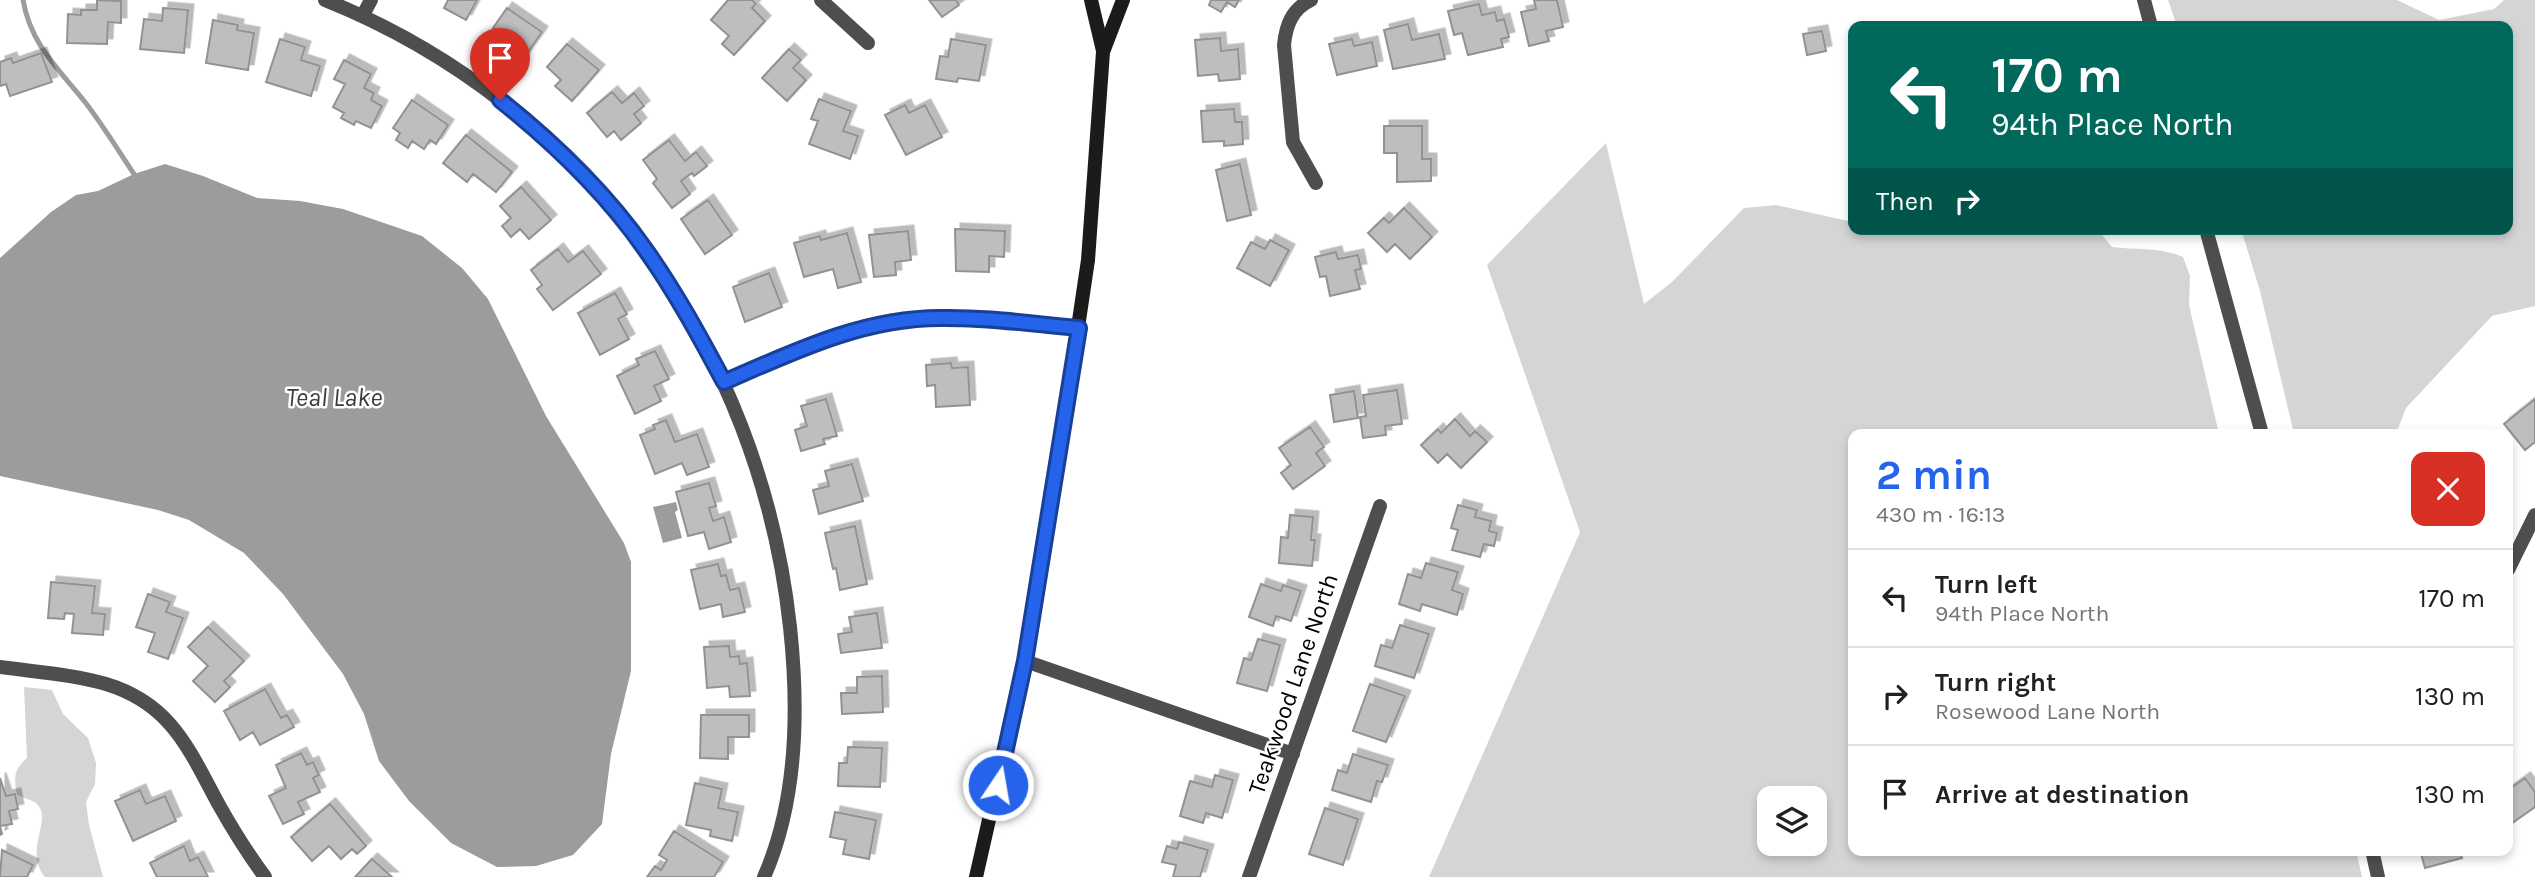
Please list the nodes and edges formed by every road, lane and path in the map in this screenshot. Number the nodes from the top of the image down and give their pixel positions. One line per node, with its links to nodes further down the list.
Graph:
1 (325, 0): 8 (street)
2 (370, 0): 8 (street)
3 (821, 0): 10 (street)
4 (1091, 0): 11 (main road)
5 (1123, 0): 11 (main road)
6 (1311, 0): 12 (street)
7 (2144, 0): 9 (street)
8 (363, 15): 15 (street)
9 (2150, 21)
10 (868, 43)
11 (1103, 52): 14 (main road)
12 (1316, 183)
13 (2208, 235): 16 (street)
14 (1079, 328): 15 (street); 20 (main road)
15 (724, 382): 25 (street)
16 (2261, 429)
17 (1380, 506): 22 (street, Teakwood Lane North)
18 (2535, 515): 19 (street)
19 (2513, 560)
20 (1025, 661): 22 (street); 26 (main road)
21 (0, 667): 24 (street)
22 (1293, 754): 27 (street, Teakwood Lane North)
23 (2373, 856): 28 (street)
24 (265, 877)
25 (764, 877)
26 (976, 877)
27 (1249, 877)
28 (2378, 877)

